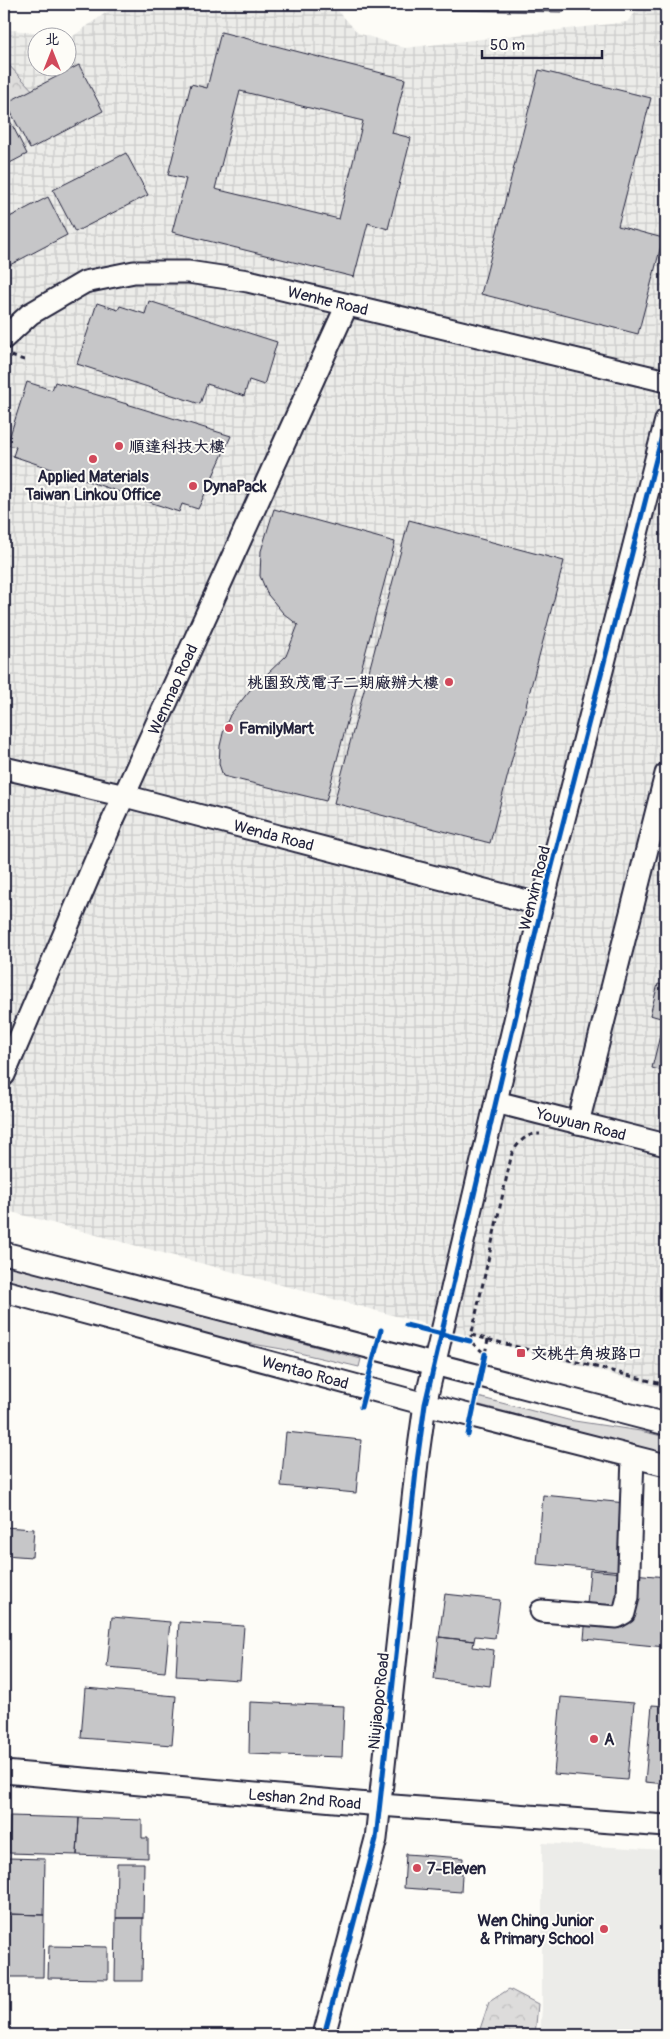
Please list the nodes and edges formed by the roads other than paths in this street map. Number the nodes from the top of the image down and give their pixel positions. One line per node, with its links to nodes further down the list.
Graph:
1 (346, 305): 2 (street, Wenhe Road); 3 (street, Wenhe Road); 7 (street, Wenmao Road)
2 (7, 347)
3 (666, 381)
4 (666, 420): 8 (street, Wenxin Road)
5 (4, 768): 7 (street, Wenda Road)
6 (666, 774): 11 (street)
7 (125, 796): 8 (street, Wenda Road); 9 (street, Wenmao Road)
8 (542, 905): 10 (street, Wenxin Road)
9 (4, 1075)
10 (496, 1102): 11 (street, Youyuan Road); 15 (street, Wenxin Road)
11 (578, 1123): 12 (street, Youyuan Road)
12 (666, 1145)
13 (4, 1253): 15 (street)
14 (4, 1291): 16 (street, Wentao Road)
15 (434, 1364): 16 (street, Niujiaopo Road); 17 (street)
16 (426, 1404): 18 (street, Wentao Road); 22 (street, Niujiaopo Road)
17 (666, 1424)
18 (633, 1457): 19 (street, Wentao Road); 20 (street)
19 (666, 1465)
20 (540, 1611)
21 (4, 1772): 22 (street, Leshan 2nd Road)
22 (380, 1805): 23 (street, Leshan 2nd Road); 24 (street, Niujiaopo Road)
23 (666, 1826)
24 (324, 2035)

